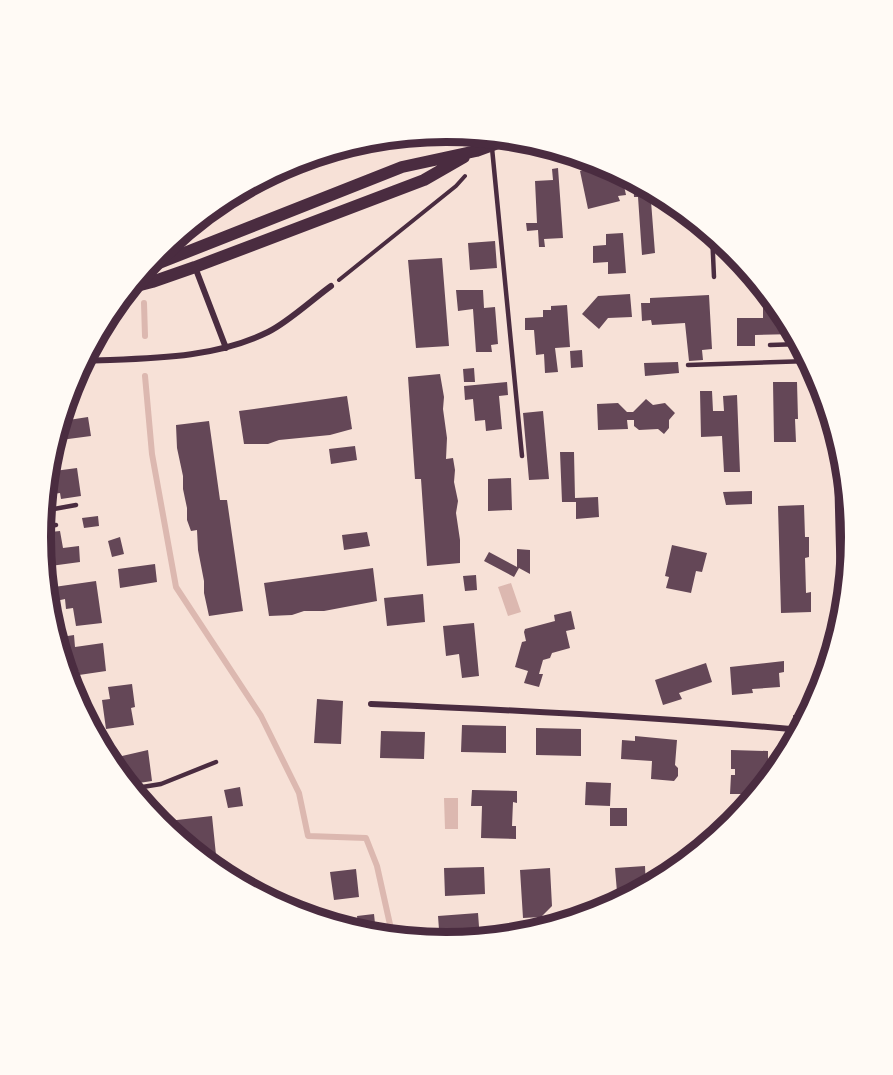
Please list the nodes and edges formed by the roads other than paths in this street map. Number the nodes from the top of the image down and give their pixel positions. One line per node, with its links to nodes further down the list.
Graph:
1 (473, 143): 3 (lane)
2 (492, 145): 3 (main road); 17 (lane)
3 (476, 151): 5 (main road); 7 (main road)
4 (713, 245): 8 (lane)
5 (189, 250): 6 (main road); 7 (main road)
6 (165, 260)
7 (195, 267): 9 (main road); 13 (street)
8 (714, 277)
9 (143, 284)
10 (331, 286): 13 (street)
11 (791, 344): 12 (lane)
12 (770, 345)
13 (226, 348): 14 (street)
14 (93, 360)
15 (800, 361): 16 (lane)
16 (688, 365)
17 (522, 456)
18 (837, 478): 23 (street)
19 (76, 505): 20 (lane)
20 (52, 509)
21 (51, 525): 22 (lane)
22 (56, 525)
23 (840, 572)
24 (370, 704): 25 (street)
25 (792, 729)
26 (216, 762): 27 (lane)
27 (140, 787)

